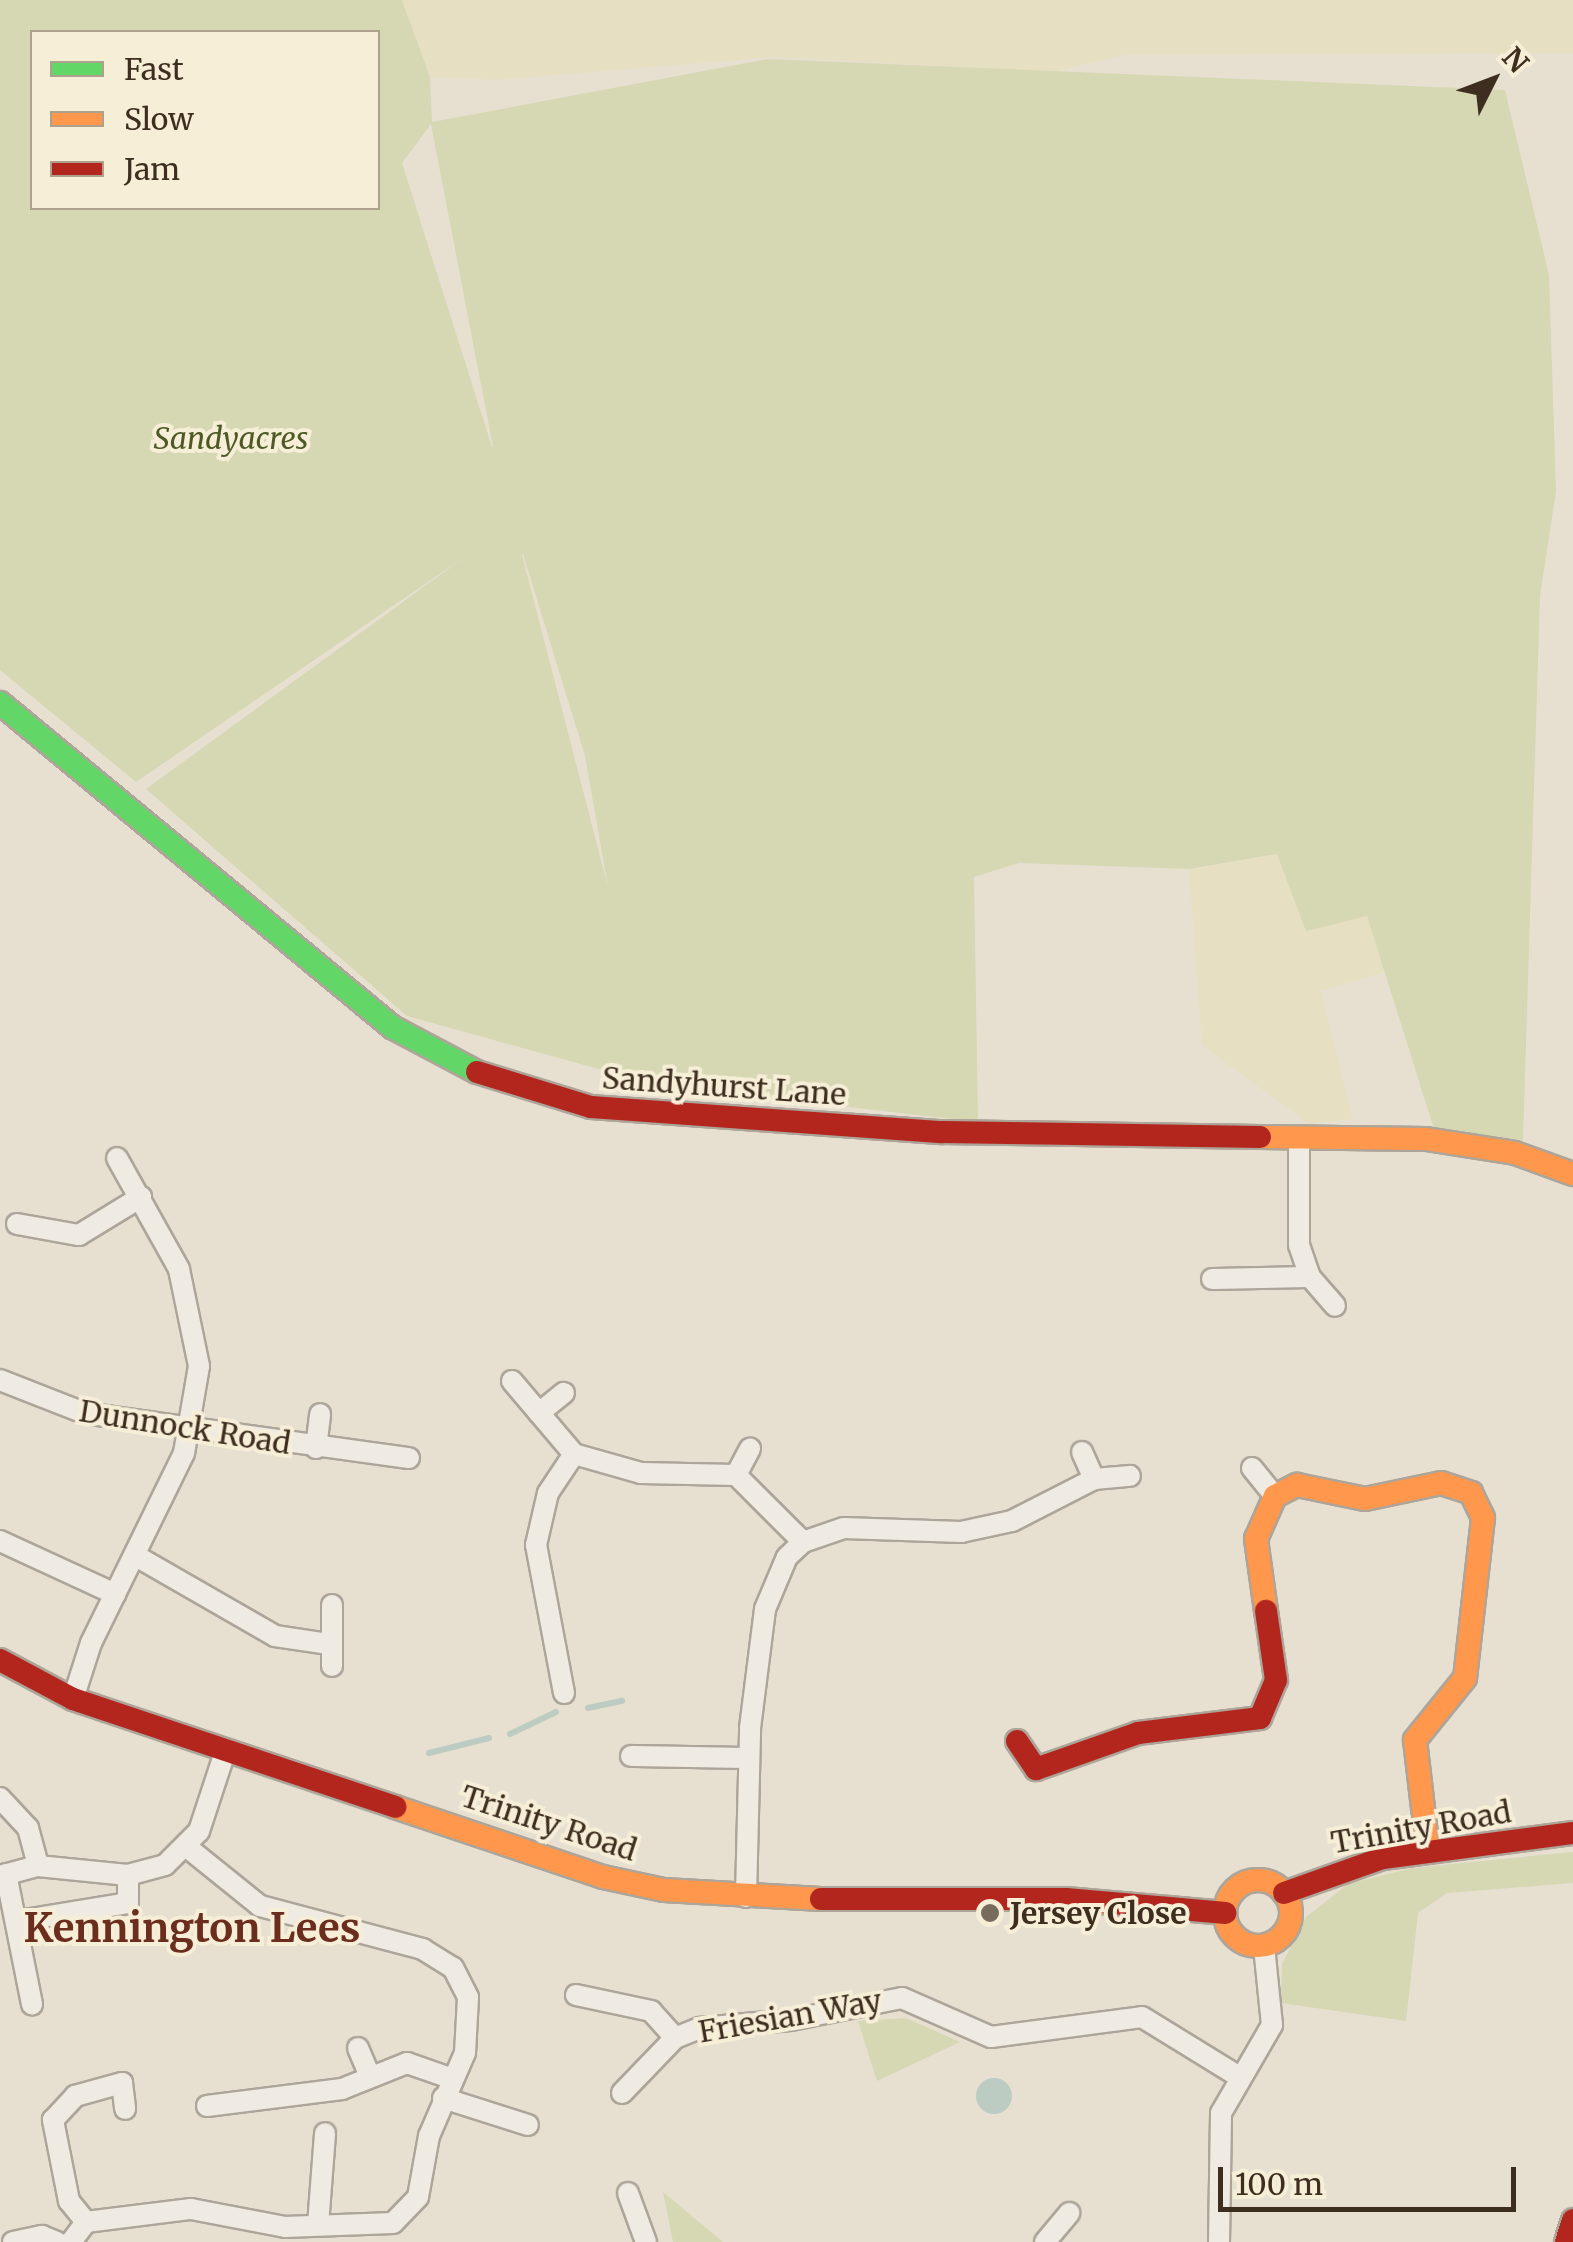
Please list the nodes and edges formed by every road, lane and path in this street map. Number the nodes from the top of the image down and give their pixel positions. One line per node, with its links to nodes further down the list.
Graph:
1 (0, 702): 2 (street, Sandyhurst Lane)
2 (1298, 1138): 4 (street, Sandyhurst Lane); 7 (street)
3 (117, 1158): 5 (street)
4 (1573, 1174)
5 (141, 1198): 6 (street); 15 (street)
6 (17, 1224)
7 (1310, 1277): 8 (street); 9 (street)
8 (1212, 1280)
9 (1334, 1306)
10 (0, 1380): 15 (street, Dunnock Road)
11 (512, 1381): 13 (street)
12 (564, 1393): 13 (street)
13 (539, 1413): 19 (street)
14 (320, 1414): 16 (street, Dunnock Road)
15 (190, 1429): 16 (street, Dunnock Road); 28 (street)
16 (316, 1448): 20 (street, Dunnock Road)
17 (750, 1449): 22 (street)
18 (1082, 1452): 24 (street)
19 (574, 1454): 22 (street); 34 (street)
20 (408, 1458)
21 (1252, 1468): 25 (street)
22 (736, 1475): 27 (street)
23 (1130, 1476): 24 (street)
24 (1094, 1479): 27 (street)
25 (1275, 1496): 36 (street); 43 (street)
26 (0, 1542): 29 (street)
27 (803, 1542): 39 (street)
28 (136, 1556): 29 (street); 31 (street)
29 (115, 1594): 35 (street)
30 (332, 1605): 31 (street)
31 (329, 1644): 33 (street)
32 (0, 1660): 35 (street, Trinity Road)
33 (332, 1666)
34 (564, 1693)
35 (73, 1699): 37 (street, Trinity Road)
36 (1017, 1742)
37 (226, 1749): 42 (street); 48 (street, Trinity Road)
38 (631, 1756): 39 (street)
39 (749, 1758): 48 (street)
40 (0, 1798): 44 (street)
41 (1573, 1833): 43 (street, Trinity Road)
42 (187, 1847): 46 (street); 58 (street)
43 (1428, 1851): 47 (street, Trinity Road)
44 (38, 1866): 45 (street); 46 (street)
45 (3, 1875): 50 (street)
46 (128, 1876): 50 (street)
47 (1284, 1893): 49 (street); 51 (street)
48 (746, 1897): 49 (street, Trinity Road)
49 (1225, 1912): 51 (street)
50 (18, 1921): 53 (street)
51 (1264, 1946): 57 (street)
52 (576, 1994): 54 (street, Friesian Way)
53 (32, 2004)
54 (675, 2038): 57 (street, Friesian Way); 59 (street, Friesian Way)
55 (358, 2048): 56 (street)
56 (369, 2074): 58 (street); 60 (street)
57 (1238, 2076): 76 (street)
58 (446, 2088): 62 (street); 70 (street)
59 (622, 2093)
60 (207, 2106)
61 (125, 2109): 67 (street)
62 (528, 2125)
63 (325, 2133): 68 (street)
64 (628, 2193): 74 (street)
65 (1069, 2212): 75 (street)
66 (1573, 2220): 77 (street)
67 (86, 2222): 69 (street); 73 (street)
68 (318, 2224): 69 (street); 70 (street)
69 (260, 2233)
70 (398, 2233)
71 (13, 2242): 72 (street)
72 (56, 2242)
73 (71, 2242)
74 (646, 2242)
75 (1045, 2242)
76 (1219, 2242)
77 (1566, 2242)

